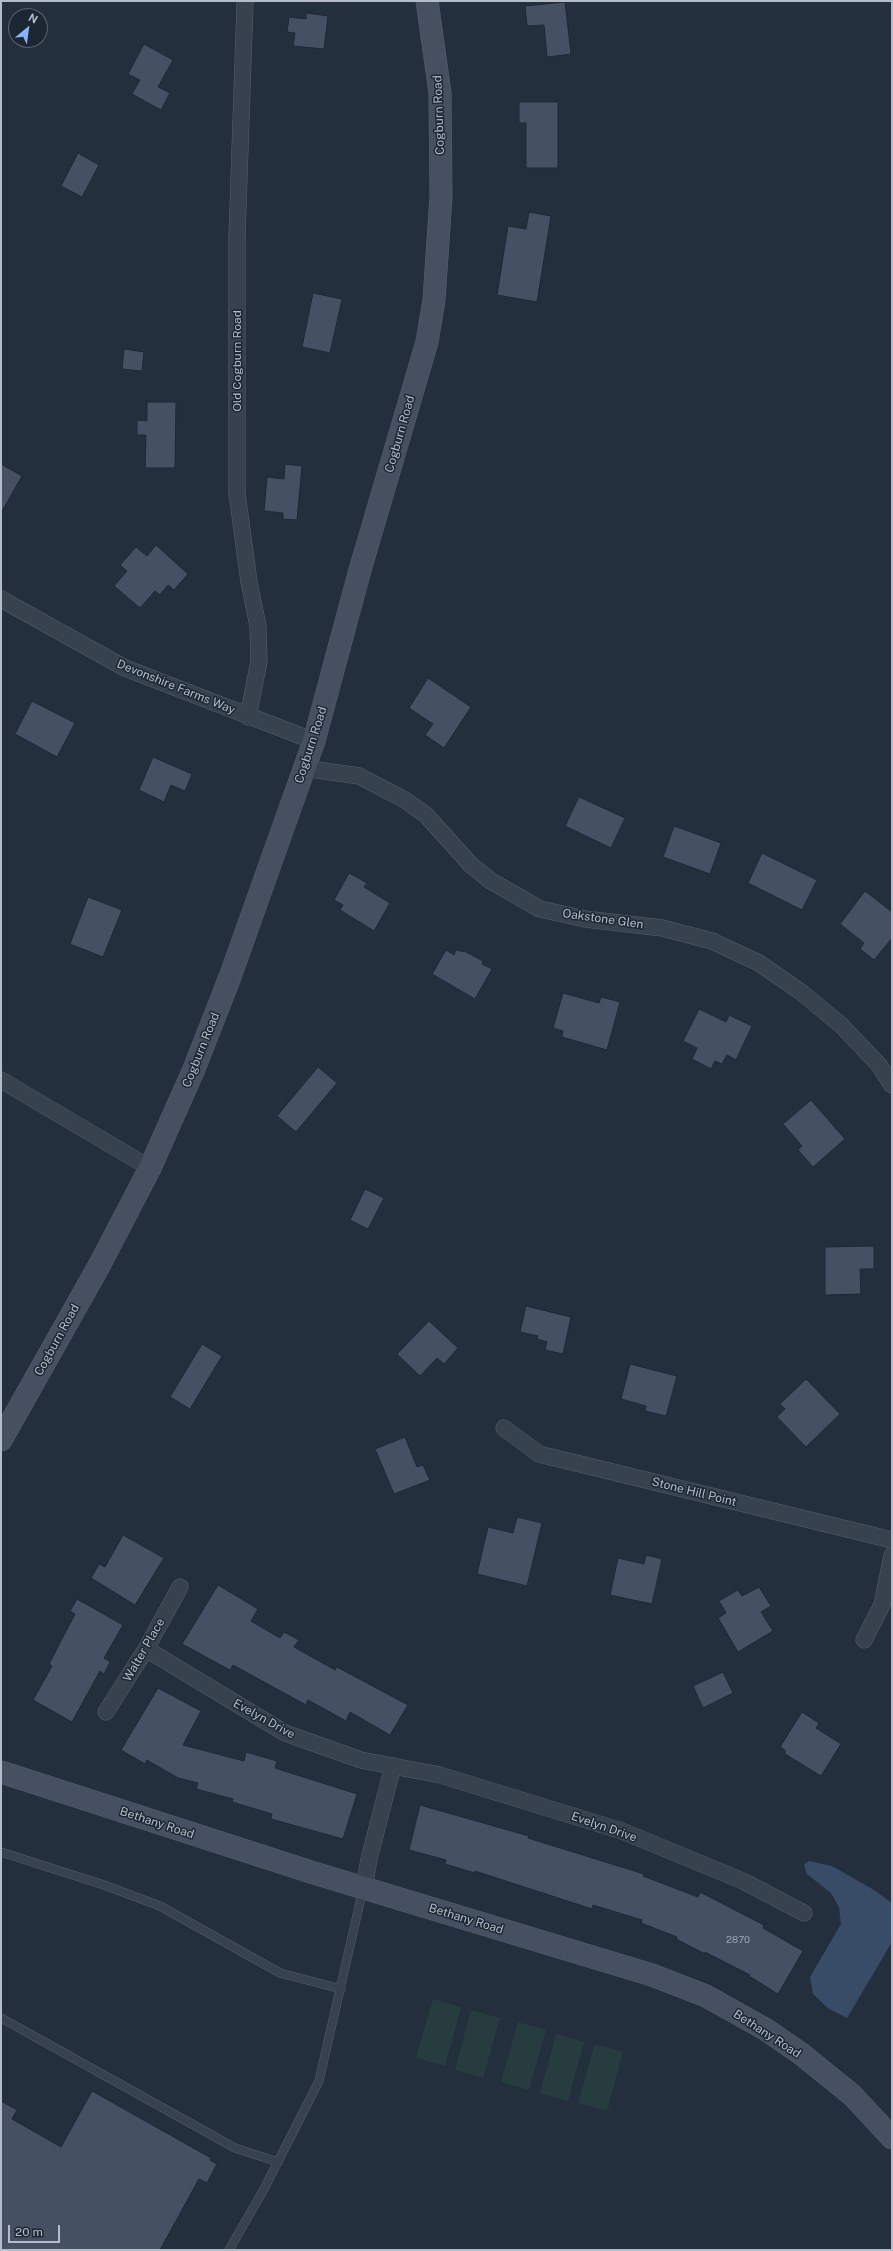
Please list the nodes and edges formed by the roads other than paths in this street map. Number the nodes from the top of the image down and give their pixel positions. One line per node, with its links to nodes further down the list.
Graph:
1 (427, 1): 5 (street, Cogburn Road)
2 (245, 3): 4 (street, Old Cogburn Road)
3 (1, 599): 4 (street, Devonshire Farms Way)
4 (248, 717): 5 (street, Devonshire Farms Way)
5 (314, 741): 6 (street, Cogburn Road)
6 (304, 768): 8 (street, Oakstone Glen); 9 (street, Cogburn Road)
7 (1, 1080): 9 (street)
8 (892, 1085)
9 (150, 1168): 11 (street, Cogburn Road)
10 (504, 1428): 12 (street, Stone Hill Point)
11 (1, 1440)
12 (892, 1540)
13 (892, 1555): 15 (street)
14 (180, 1587): 16 (street, Walter Place)
15 (864, 1640)
16 (146, 1649): 17 (street, Walter Place); 18 (street, Evelyn Drive)
17 (106, 1712)
18 (394, 1766): 21 (street); 22 (street, Evelyn Drive)
19 (1, 1772): 21 (street, Bethany Road)
20 (1, 1852): 23 (lane)
21 (364, 1888): 23 (lane); 25 (street, Bethany Road)
22 (804, 1913)
23 (341, 1989): 26 (lane)
24 (1, 2018): 26 (lane)
25 (892, 2138)
26 (278, 2162): 27 (lane)
27 (229, 2250)

